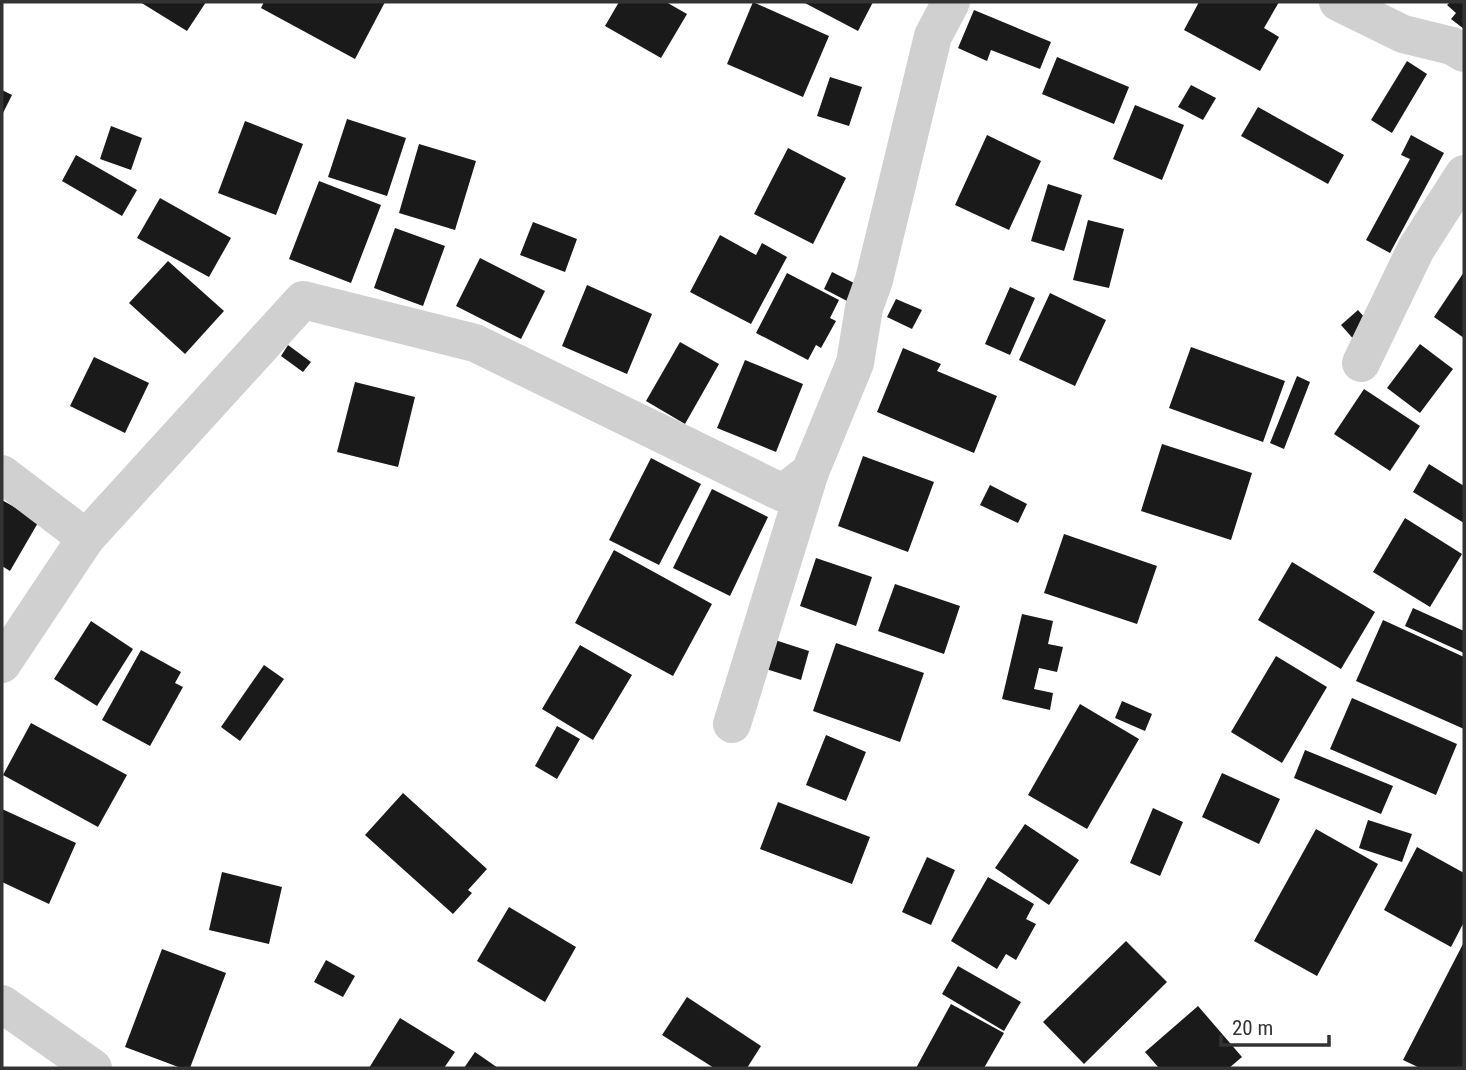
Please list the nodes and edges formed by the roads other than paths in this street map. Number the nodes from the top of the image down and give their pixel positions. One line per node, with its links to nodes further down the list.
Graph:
1 (951, 2): 6 (street)
2 (1338, 2): 3 (street)
3 (1464, 53)
4 (1464, 174): 5 (street)
5 (1361, 363)
6 (810, 472): 8 (street); 10 (street)
7 (2, 474): 8 (street)
8 (86, 538): 9 (street)
9 (2, 664)
10 (732, 724)
11 (2, 1004): 12 (street)
12 (93, 1068)

